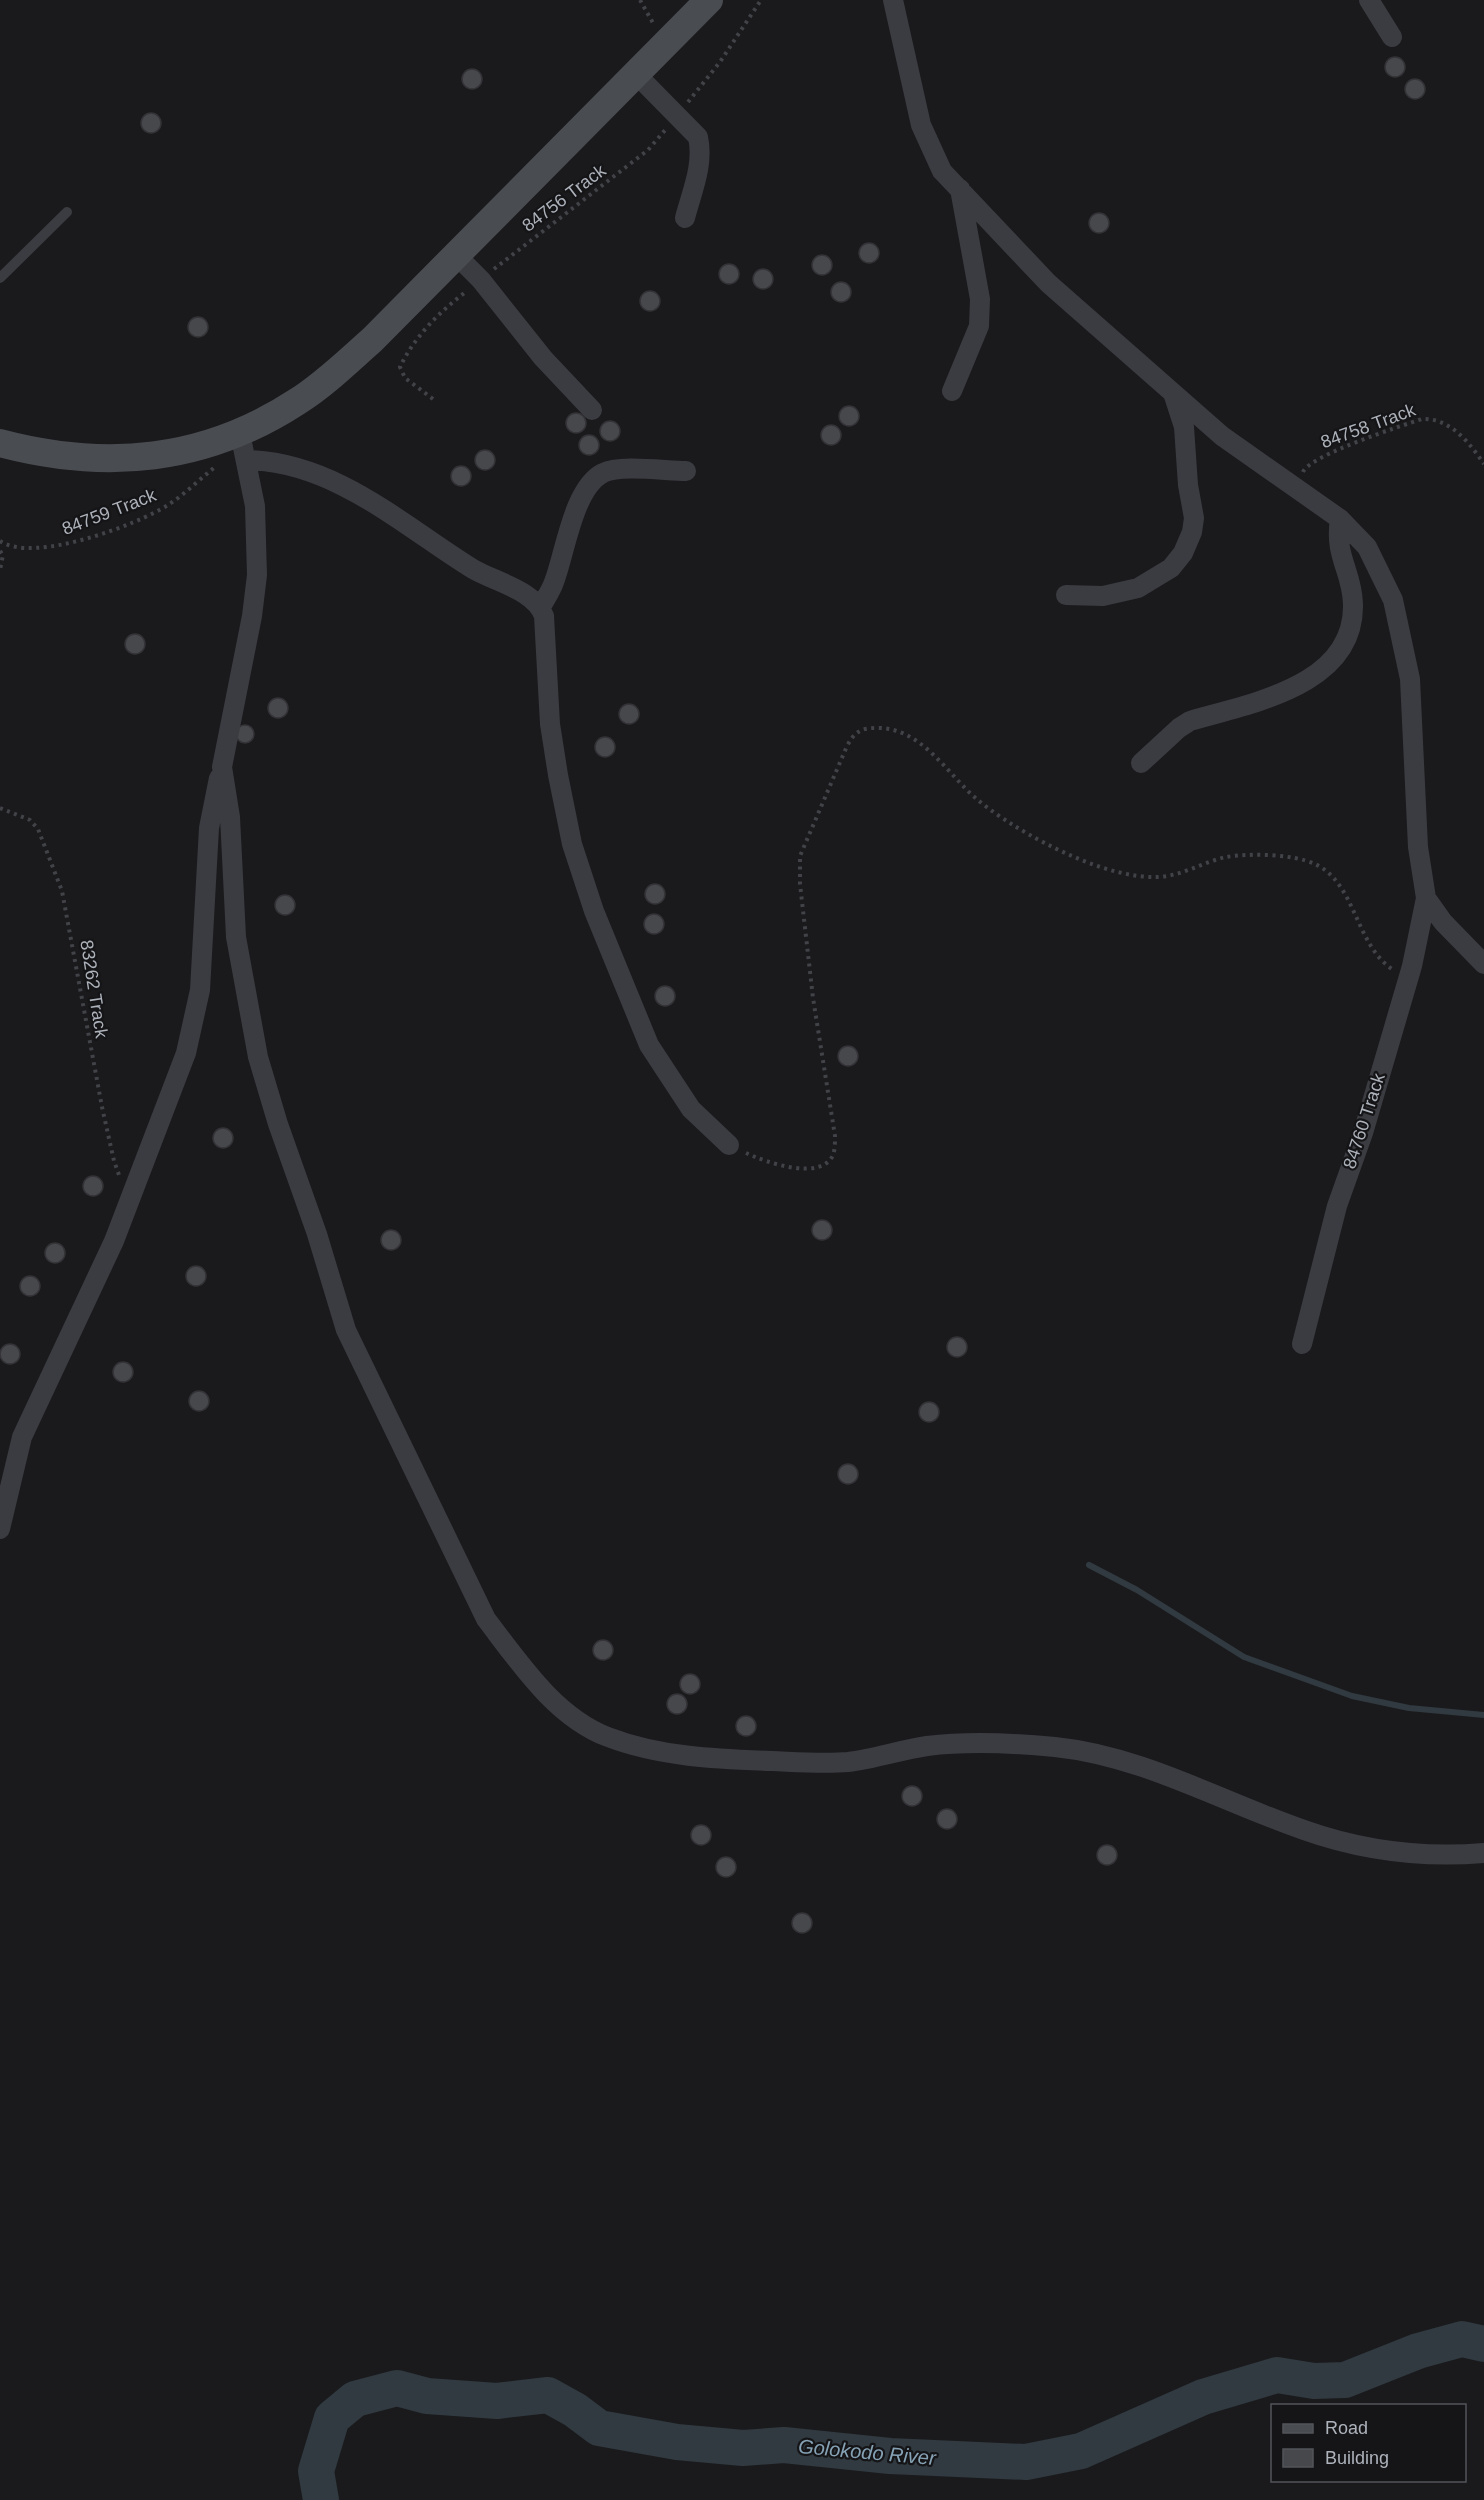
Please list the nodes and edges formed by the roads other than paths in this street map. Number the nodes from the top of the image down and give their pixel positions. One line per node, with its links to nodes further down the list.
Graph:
1 (709, 0): 5 (street)
2 (893, 0): 6 (street)
3 (1369, 0): 4 (street)
4 (1392, 37)
5 (636, 74): 8 (street); 9 (street)
6 (960, 189): 11 (street); 12 (street)
7 (67, 212): 10 (lane)
8 (685, 218)
9 (456, 255): 13 (street); 15 (street)
10 (0, 278)
11 (952, 391)
12 (1172, 391): 17 (street); 18 (street)
13 (592, 410)
14 (0, 443): 15 (street)
15 (243, 445): 19 (street); 21 (street)
16 (686, 471): 19 (street)
17 (1340, 519): 20 (street); 22 (street)
18 (1066, 595)
19 (541, 607): 24 (street)
20 (1141, 764)
21 (222, 767): 26 (street); 27 (street)
22 (1426, 898): 23 (street); 25 (street, 84760 Track)
23 (1484, 964)
24 (729, 1145)
25 (1302, 1344)
26 (0, 1529)
27 (1484, 1853)

